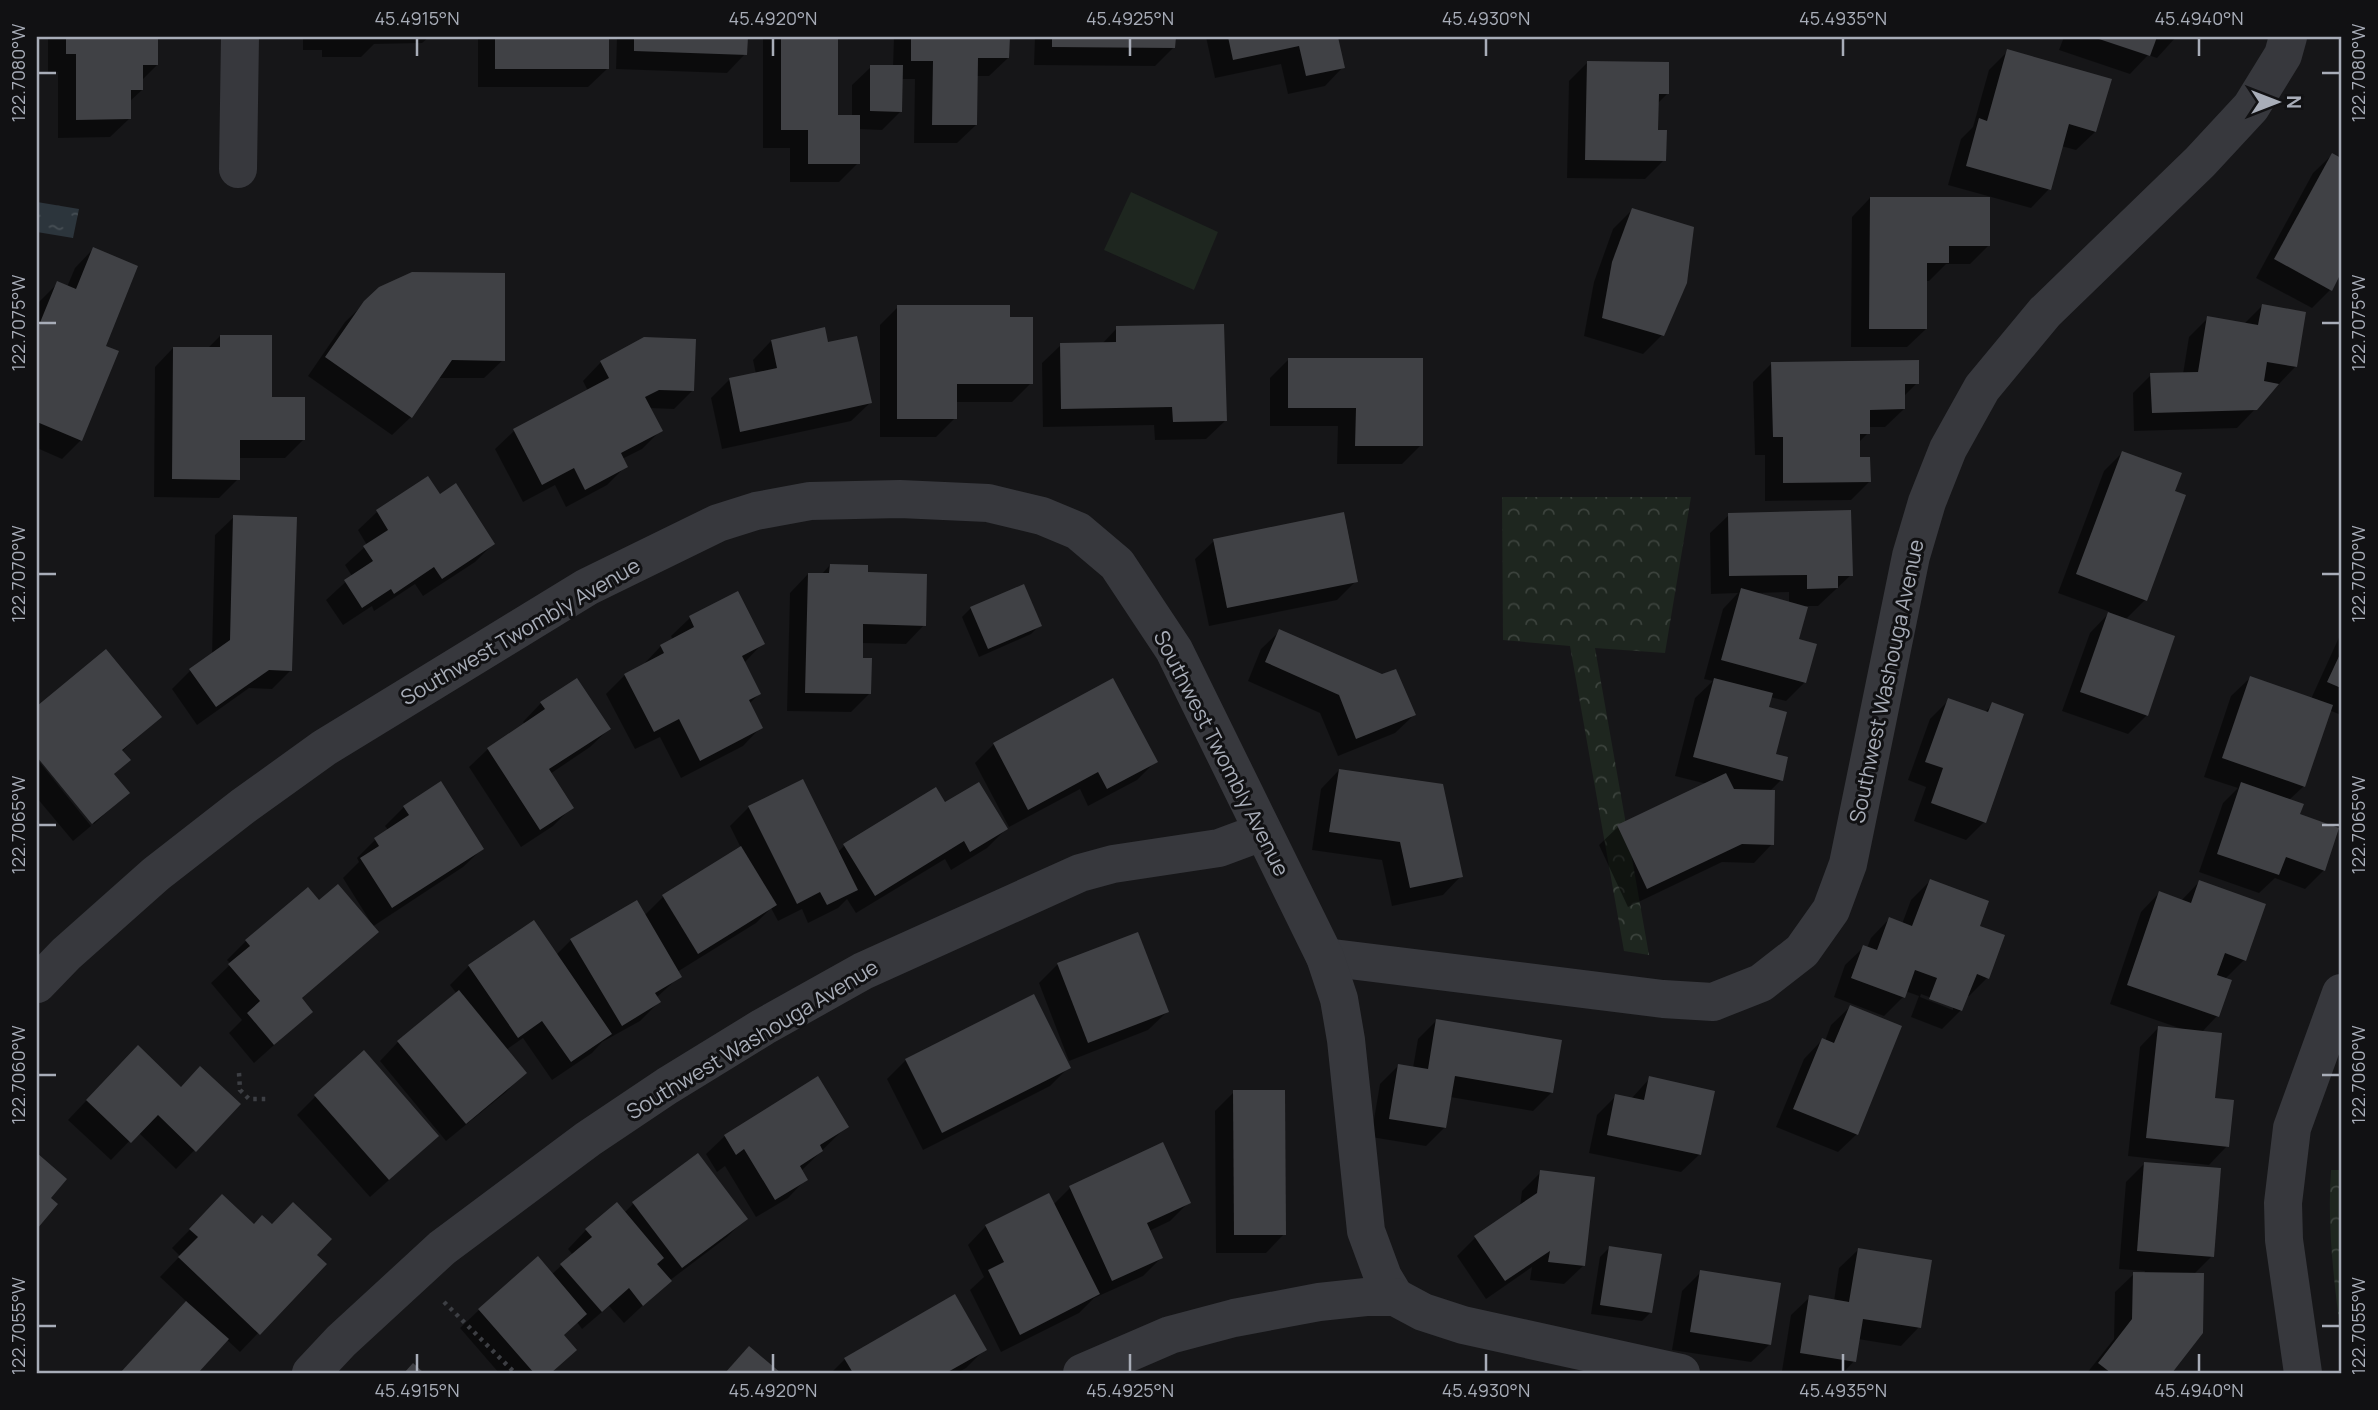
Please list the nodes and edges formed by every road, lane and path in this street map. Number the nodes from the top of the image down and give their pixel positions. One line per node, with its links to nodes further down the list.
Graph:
1 (240, 37): 3 (street)
2 (2288, 37): 5 (street, Southwest Washouga Avenue)
3 (238, 169)
4 (1262, 832): 5 (street, Southwest Twombly Avenue); 6 (street, Southwest Twombly Avenue); 12 (street, Southwest Washouga Avenue)
5 (1325, 957): 10 (street, Southwest Twombly Avenue)
6 (37, 984)
7 (2341, 993): 16 (street)
8 (239, 1073): 9 (path)
9 (269, 1099)
10 (1395, 1297): 14 (street); 15 (street)
11 (452, 1309): 13 (path)
12 (311, 1373)
13 (515, 1373)
14 (1082, 1373)
15 (1681, 1373)
16 (2303, 1373)

